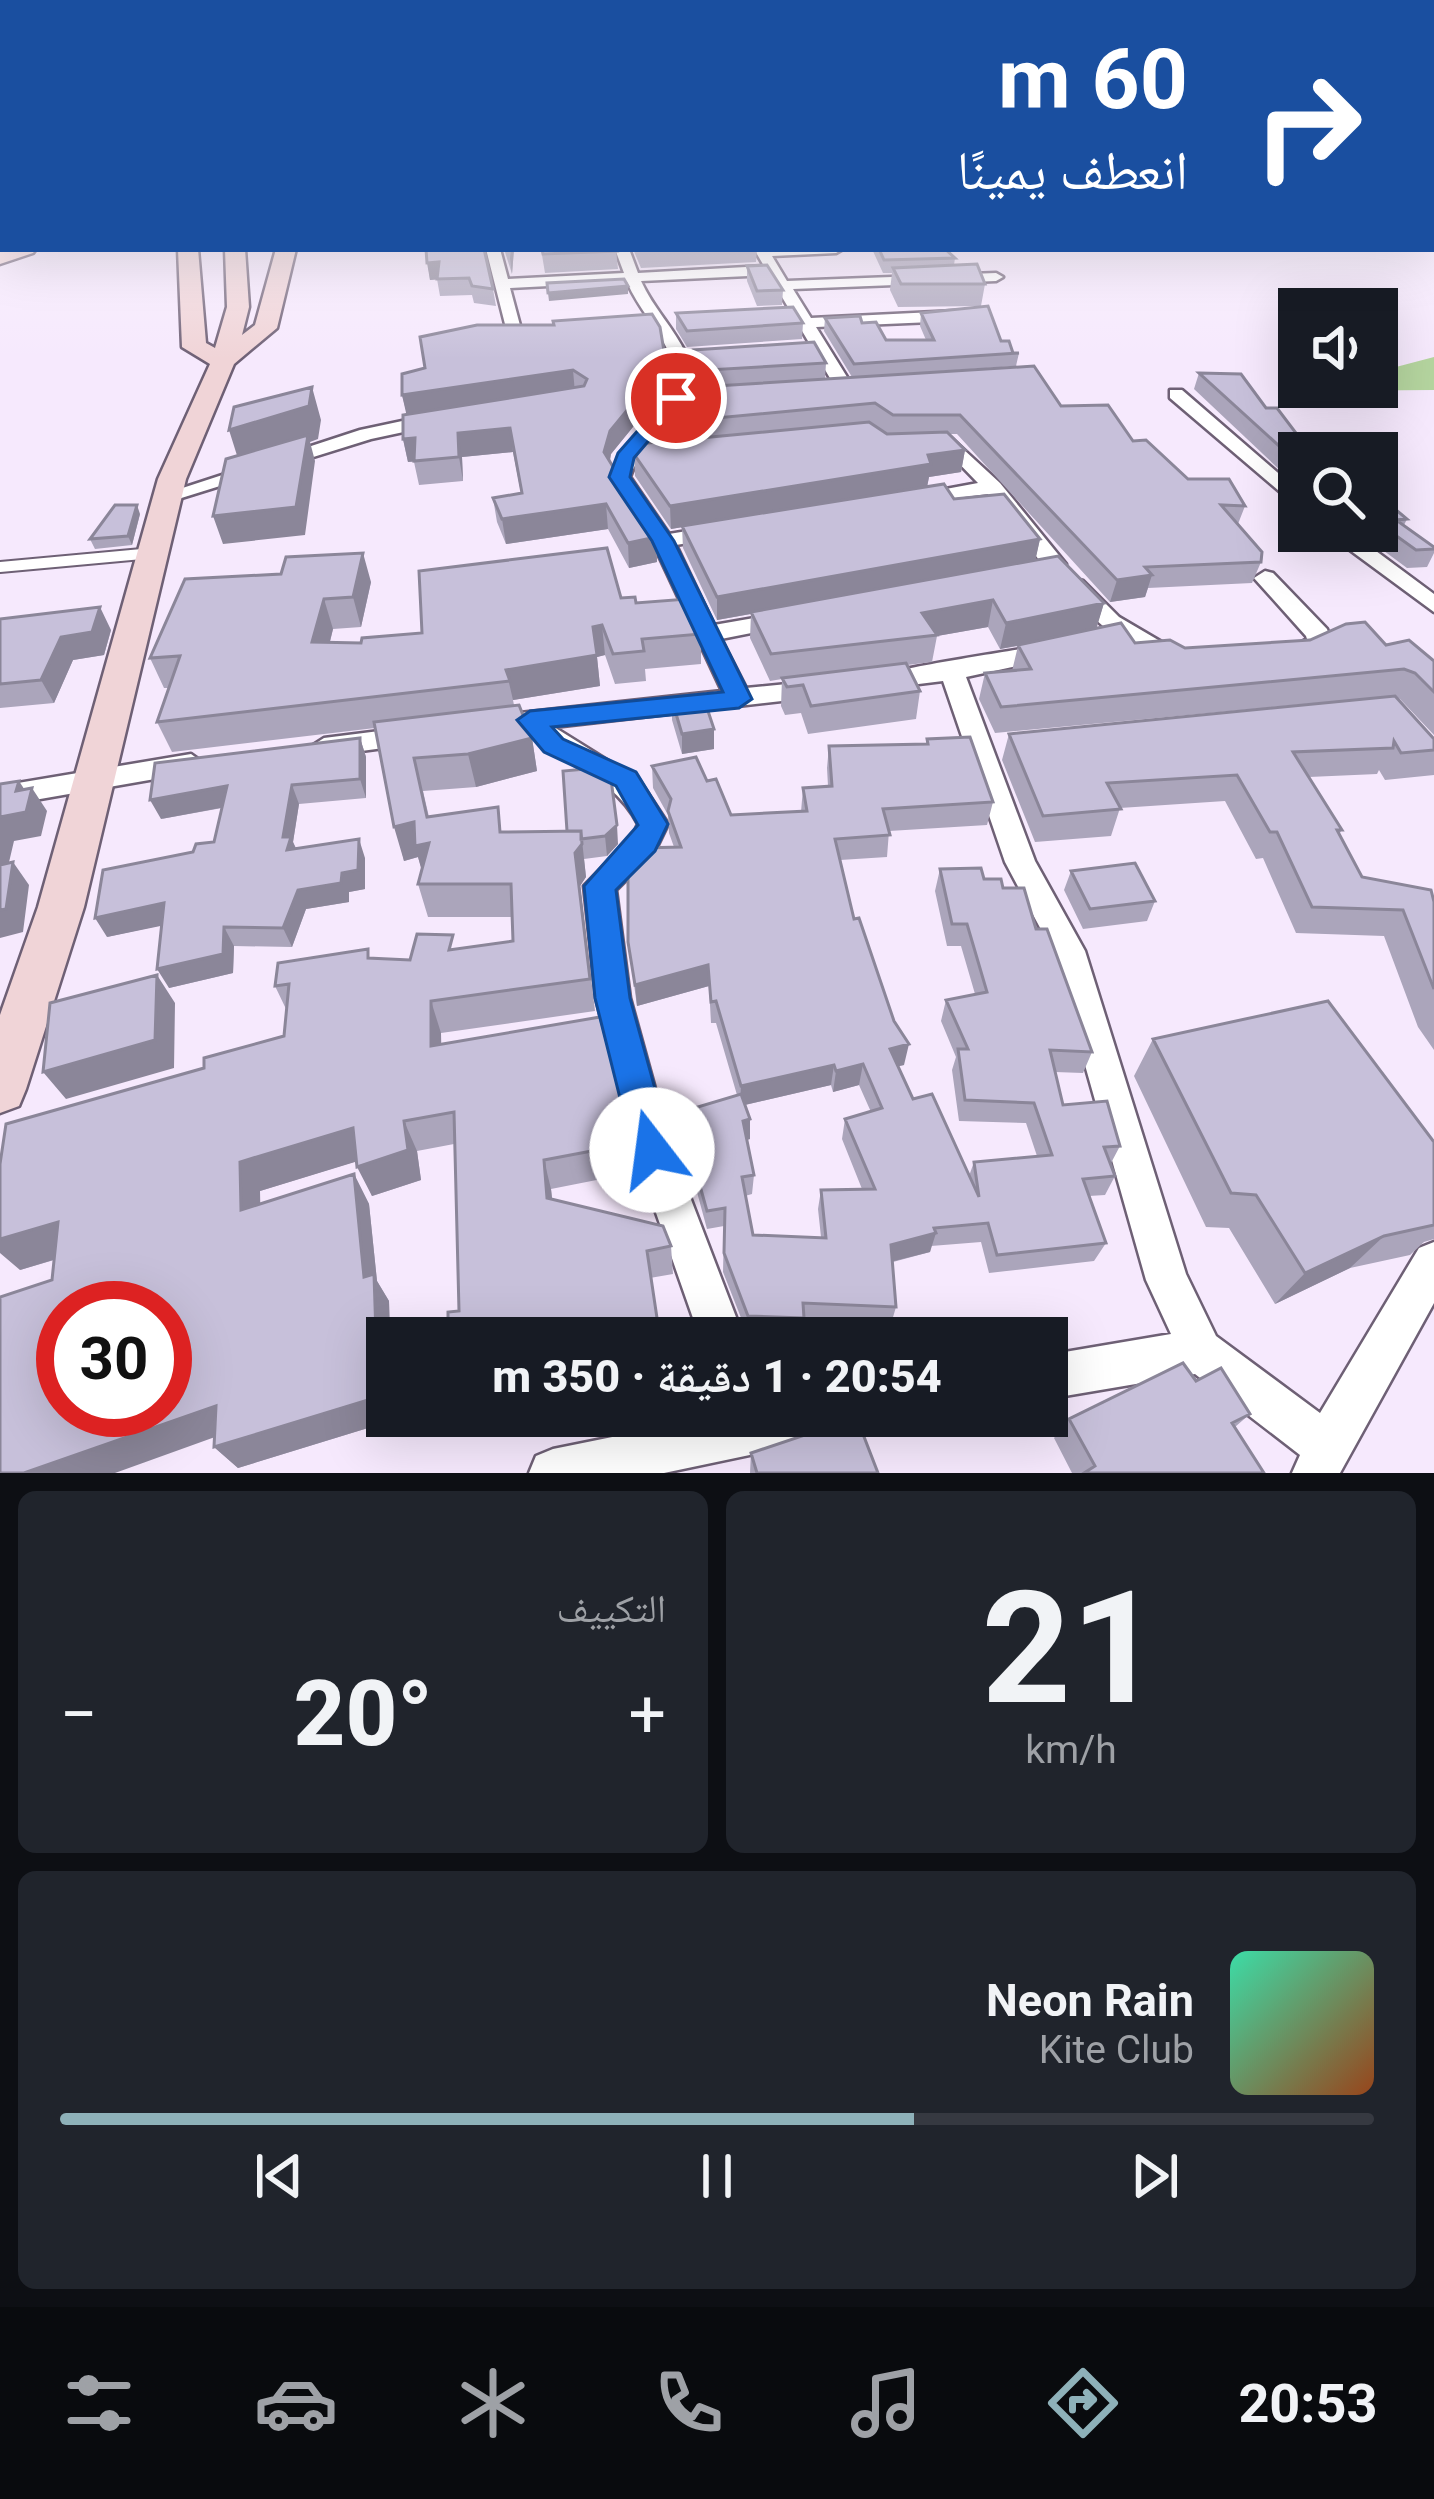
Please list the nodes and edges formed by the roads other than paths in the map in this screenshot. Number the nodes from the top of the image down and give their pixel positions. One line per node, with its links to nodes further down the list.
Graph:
1 (188, 252): 23 (main road)
2 (235, 252): 23 (main road)
3 (285, 252): 23 (main road)
4 (494, 252): 10 (street)
5 (623, 252): 9 (street)
6 (764, 252): 7 (street)
7 (774, 270): 9 (street); 11 (street)
8 (996, 277): 11 (street)
9 (633, 278): 10 (street); 16 (street)
10 (503, 284): 18 (street)
11 (786, 285): 14 (street)
12 (783, 314): 14 (street)
13 (977, 314): 14 (street)
14 (806, 318): 19 (street)
15 (679, 321): 16 (street)
16 (658, 322): 17 (street); 22 (street)
17 (634, 323)
18 (513, 329)
19 (824, 347): 20 (street); 24 (street)
20 (800, 349)
21 (704, 355): 22 (street)
22 (681, 357): 27 (street)
23 (223, 361): 34 (main road)
24 (819, 387)
25 (1176, 394): 32 (street)
26 (700, 396): 27 (street)
27 (676, 398): 31 (street)
28 (460, 417): 34 (street)
29 (906, 445): 33 (street)
30 (647, 455): 31 (street)
31 (625, 457): 37 (street)
32 (1278, 484)
33 (993, 487): 35 (street); 41 (street)
34 (168, 496): 39 (main road)
35 (898, 502)
36 (734, 529): 37 (street)
37 (663, 541): 47 (street)
38 (1363, 552): 44 (street)
39 (153, 553): 40 (lane); 55 (main road)
40 (0, 567)
41 (1058, 568): 42 (street); 46 (street)
42 (1017, 577)
43 (1264, 578): 48 (street)
44 (1434, 605)
45 (818, 614): 47 (street)
46 (1111, 622): 49 (street); 50 (street)
47 (706, 634): 51 (street)
48 (1260, 656)
49 (1196, 660)
50 (952, 672): 51 (street); 60 (street)
51 (739, 699): 52 (street)
52 (530, 720): 53 (street); 59 (street)
53 (302, 750)
54 (233, 759): 55 (street)
55 (96, 776): 56 (street); 57 (main road)
56 (0, 796)
57 (0, 1089)
58 (1434, 1263): 63 (street)
59 (714, 1317)
60 (1201, 1351): 61 (street); 63 (street)
61 (1068, 1374)
62 (691, 1437): 64 (street)
63 (1321, 1460)
64 (553, 1473)

